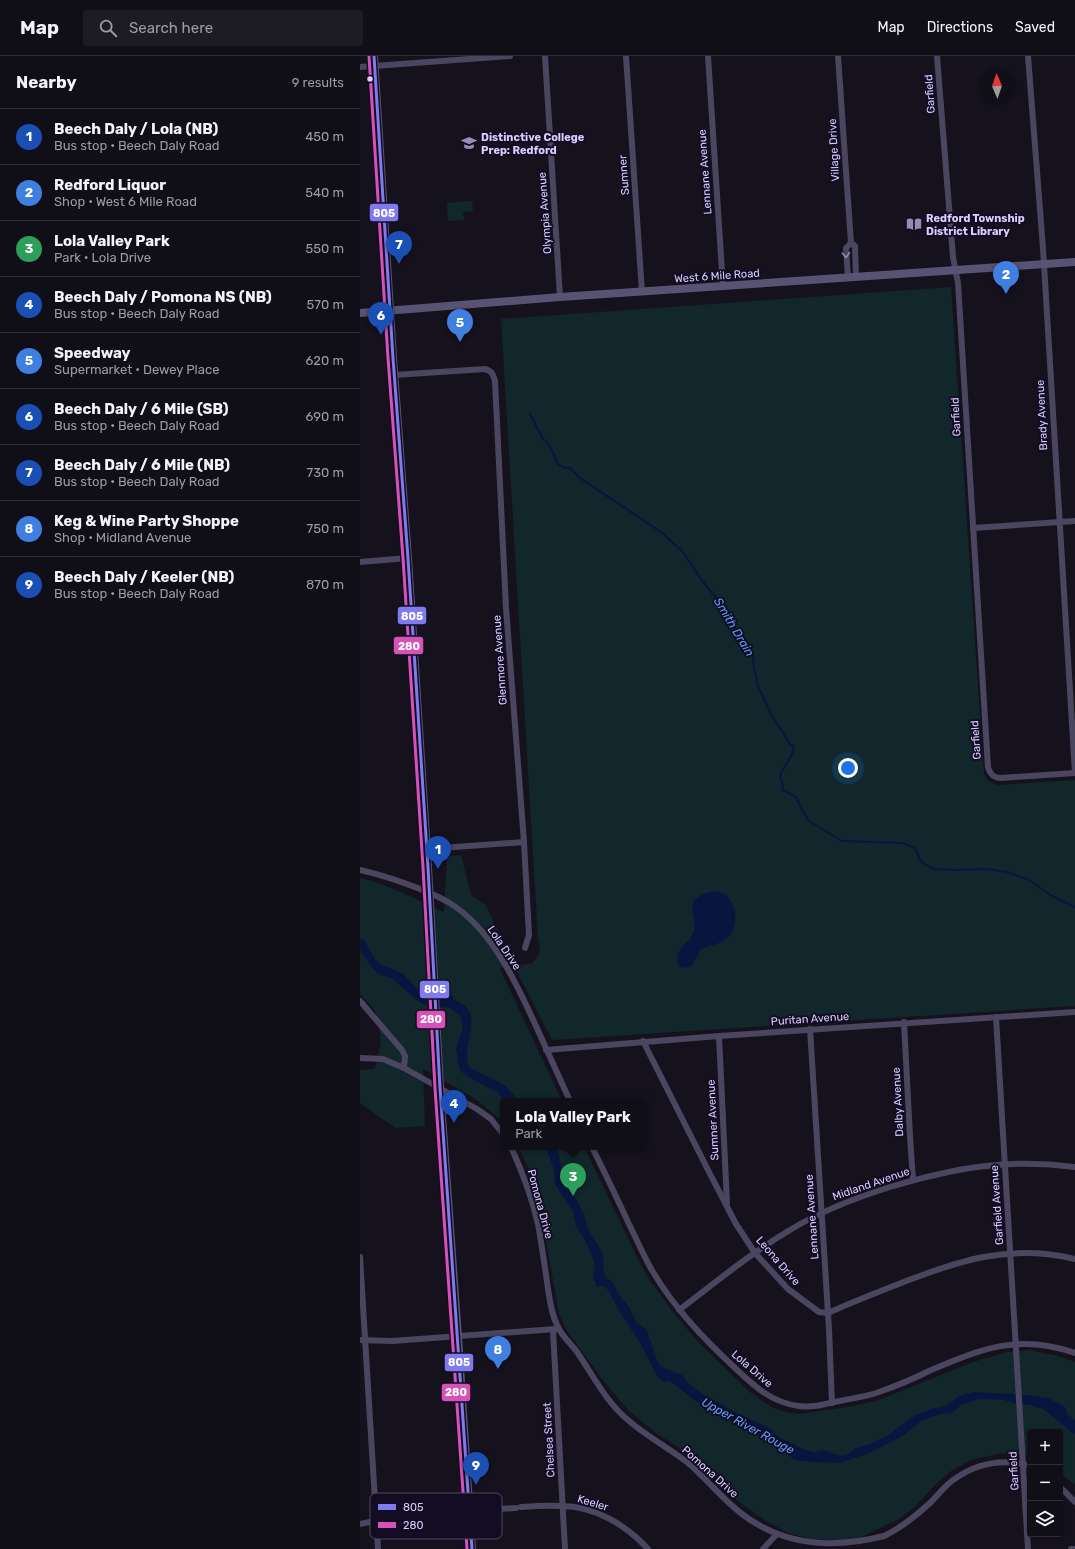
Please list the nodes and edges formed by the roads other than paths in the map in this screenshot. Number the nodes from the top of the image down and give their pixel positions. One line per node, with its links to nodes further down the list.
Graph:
1 (374, 56): 10 (main road)
2 (510, 56): 9 (street)
3 (545, 56): 20 (street, Olympia Avenue)
4 (626, 56): 19 (street, Sumner)
5 (708, 56): 18 (street, Lennane Avenue)
6 (838, 56): 12 (street, Village Drive)
7 (937, 56): 15 (street, Garfield)
8 (1028, 56): 14 (street, Brady Avenue)
9 (464, 58): 10 (street)
10 (375, 66): 11 (street); 21 (main road)
11 (360, 67)
12 (851, 243): 16 (street, Village Drive); 17 (street, Village Drive, one-way to 17)
13 (1075, 262): 14 (main road, West 6 Mile Road)
14 (1044, 264): 15 (main road, West 6 Mile Road); 25 (street, Brady Avenue)
15 (956, 270): 16 (main road, West 6 Mile Road); 26 (street, Garfield)
16 (856, 277): 17 (main road, West 6 Mile Road)
17 (848, 278): 18 (main road, West 6 Mile Road)
18 (723, 287): 19 (main road, West 6 Mile Road)
19 (642, 292): 20 (main road, West 6 Mile Road)
20 (560, 297): 21 (main road, West 6 Mile Road)
21 (390, 310): 22 (main road, West 6 Mile Road); 23 (main road)
22 (360, 313)
23 (394, 375): 27 (main road); 30 (street, Glenmore Avenue)
24 (1075, 521): 25 (street)
25 (1059, 522): 26 (street); 29 (street, Brady Avenue)
26 (972, 528): 29 (street, Garfield)
27 (408, 558): 28 (street); 31 (main road)
28 (360, 562)
29 (1075, 773)
30 (524, 842): 31 (street); 34 (street, Glenmore Avenue)
31 (427, 849): 33 (main road)
32 (360, 870): 33 (street, Lola Drive)
33 (429, 894): 42 (street, Lola Drive); 45 (main road)
34 (525, 948)
35 (360, 1001): 44 (street)
36 (1075, 1012): 37 (street, Puritan Avenue)
37 (996, 1017): 38 (street, Puritan Avenue); 50 (street, Garfield Avenue)
38 (904, 1022): 39 (street, Puritan Avenue); 52 (street, Dalby Avenue)
39 (810, 1030): 40 (street, Puritan Avenue); 54 (street, Lennane Avenue)
40 (719, 1036): 41 (street, Puritan Avenue); 53 (street, Sumner Avenue)
41 (643, 1041): 42 (street, Puritan Avenue); 53 (street, Leona Drive)
42 (546, 1050): 46 (street, Lola Drive)
43 (360, 1058): 44 (street)
44 (404, 1068): 45 (street)
45 (440, 1088): 47 (street); 62 (main road)
46 (569, 1098)
47 (500, 1130)
48 (512, 1150): 61 (street, Pomona Drive)
49 (593, 1150): 59 (street, Lola Drive)
50 (1004, 1163): 51 (street, Midland Avenue); 52 (street, Midland Avenue); 56 (street, Garfield Avenue)
51 (1075, 1166)
52 (913, 1180): 54 (street, Midland Avenue)
53 (727, 1204): 55 (street, Leona Drive)
54 (821, 1213): 55 (street, Midland Avenue); 60 (street, Lennane Avenue)
55 (755, 1253): 59 (street, Midland Avenue); 60 (street, Leona Drive)
56 (1010, 1254): 58 (street); 60 (street); 64 (street, Garfield Avenue)
57 (360, 1256): 63 (street)
58 (1075, 1259)
59 (679, 1310): 67 (street, Lola Drive)
60 (828, 1313): 67 (street, Lennane Avenue)
61 (555, 1329): 62 (street); 74 (street, Chelsea Street); 78 (street, Pomona Drive)
62 (458, 1337): 63 (street); 72 (main road)
63 (363, 1340): 71 (street)
64 (1016, 1344): 65 (street, Lola Drive); 66 (street, Garfield Avenue); 67 (street, Lola Drive)
65 (1075, 1354)
66 (1019, 1392): 68 (street, Garfield)
67 (832, 1403)
68 (1023, 1464): 69 (street, Pomona Drive); 78 (street, Pomona Drive); 87 (street, Garfield)
69 (1027, 1465)
70 (1063, 1490): 73 (street)
71 (375, 1493)
72 (469, 1493)
73 (1075, 1502)
74 (562, 1506): 75 (street, Keeler); 84 (street, Chelsea Street); 85 (street, Keeler)
75 (502, 1509)
76 (370, 1522): 77 (street, Keeler)
77 (360, 1524)
78 (776, 1535): 86 (street)
79 (378, 1539): 82 (street)
80 (471, 1539): 83 (main road)
81 (1075, 1548): 88 (street)
82 (378, 1549)
83 (472, 1549)
84 (565, 1549)
85 (648, 1549)
86 (763, 1549)
87 (1028, 1549)
88 (1071, 1549)

